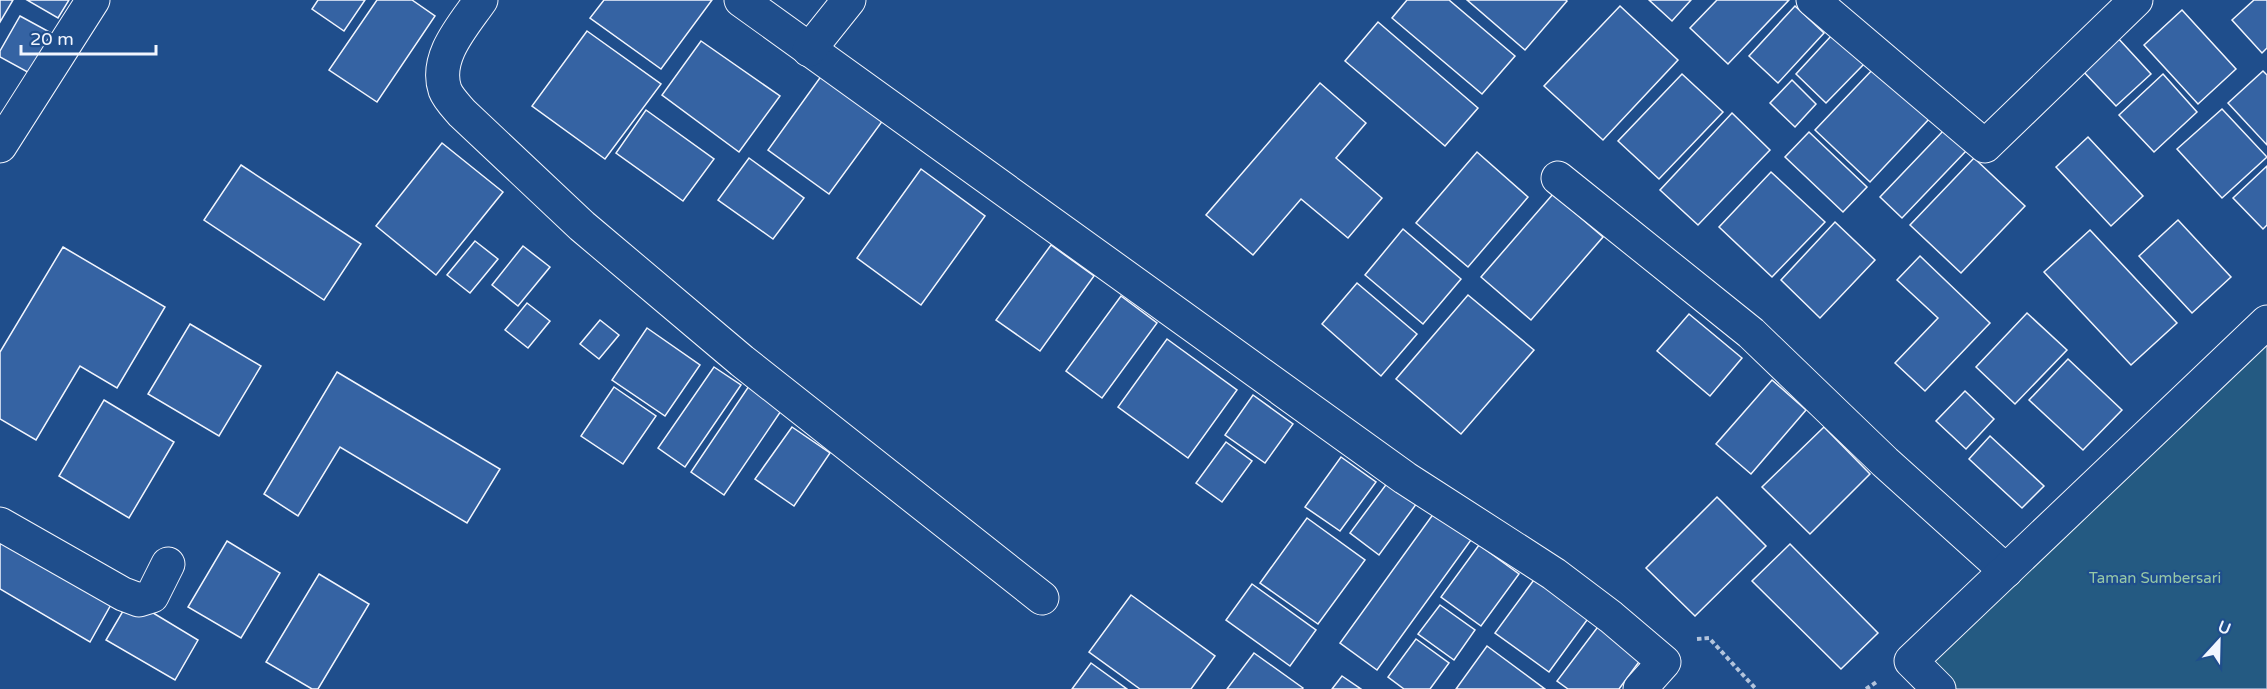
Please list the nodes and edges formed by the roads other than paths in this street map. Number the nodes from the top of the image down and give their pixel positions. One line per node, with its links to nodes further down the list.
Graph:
1 (93, 0): 8 (street)
2 (481, 0): 15 (street)
3 (741, 0): 7 (street)
4 (849, 0): 7 (street)
5 (1813, 0): 6 (street)
6 (2136, 0)
7 (809, 50): 16 (street)
8 (9, 113): 9 (street)
9 (0, 146)
10 (1558, 178): 14 (street)
11 (2267, 322): 14 (street)
12 (0, 524): 13 (street)
13 (168, 564)
14 (2006, 571): 17 (street)
15 (1042, 598)
16 (1640, 689)
17 (1939, 689)

